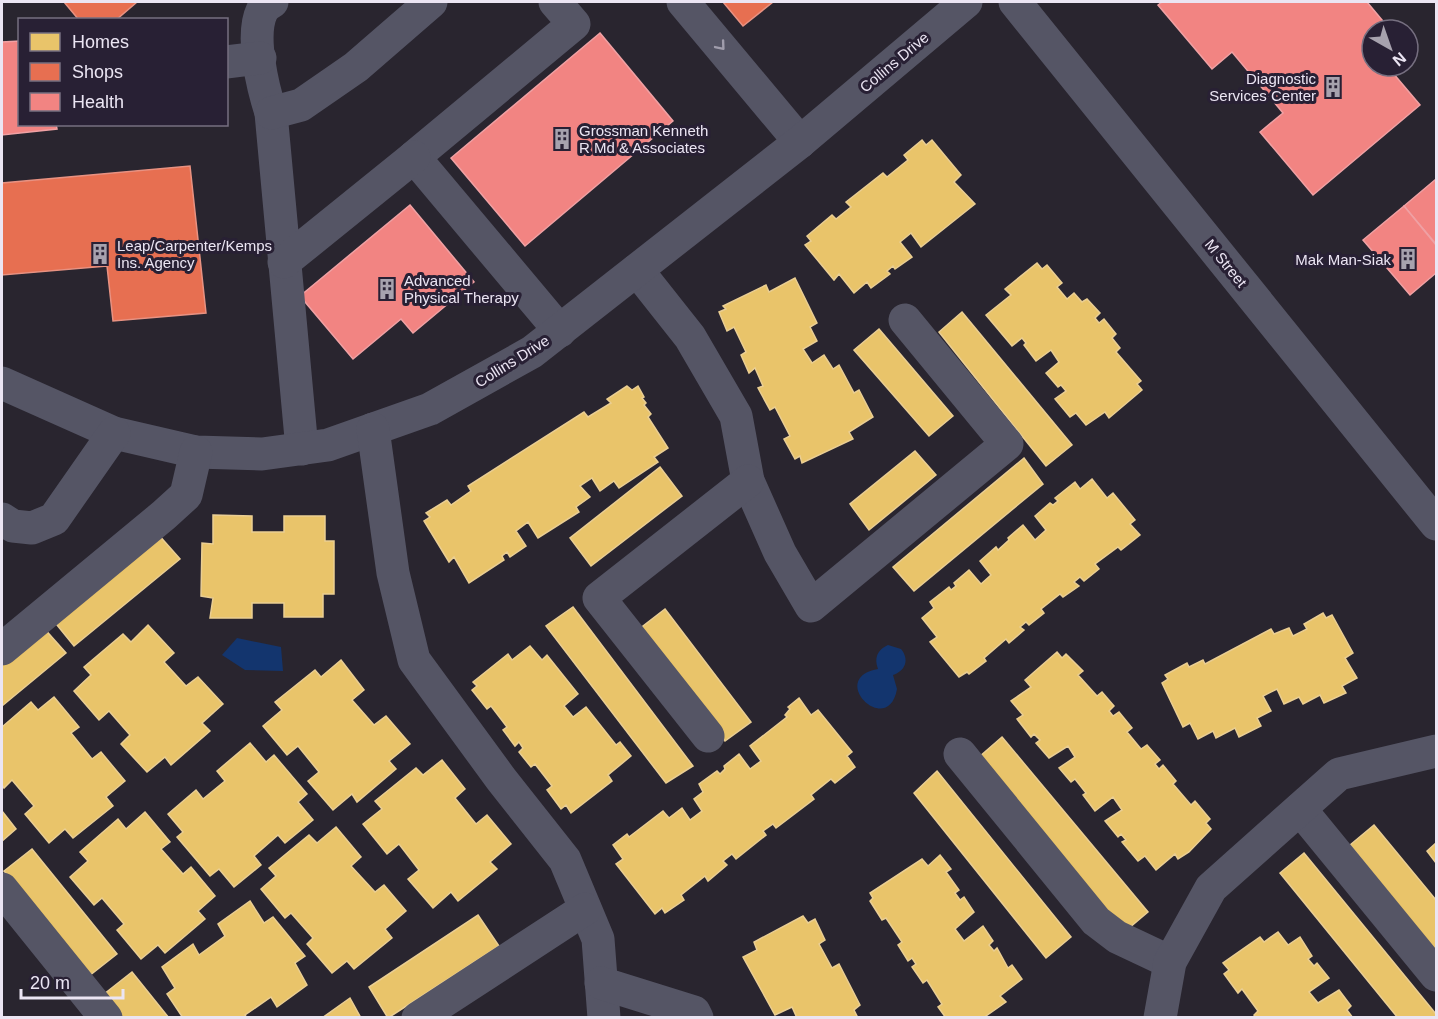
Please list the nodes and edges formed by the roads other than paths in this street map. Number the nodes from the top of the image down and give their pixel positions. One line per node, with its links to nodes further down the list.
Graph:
1 (431, 2): 9 (street)
2 (555, 2): 11 (street)
3 (683, 2): 10 (street, one-way to 10)
4 (966, 2): 10 (street, Collins Drive)
5 (1015, 2): 23 (street, M Street)
6 (263, 4): 7 (street)
7 (260, 58): 8 (street); 9 (street)
8 (228, 62)
9 (271, 113): 12 (street)
10 (800, 142): 13 (street, Collins Drive)
11 (414, 157): 12 (street); 15 (street)
12 (284, 262): 19 (street)
13 (637, 270): 15 (street, Collins Drive); 21 (street)
14 (905, 320): 21 (street)
15 (560, 330): 17 (street, Collins Drive)
16 (2, 383): 18 (street, Collins Drive)
17 (373, 429): 19 (street, Collins Drive); 30 (street)
18 (114, 433): 20 (street, Collins Drive); 22 (street)
19 (302, 449): 20 (street, Collins Drive)
20 (196, 453): 24 (street)
21 (748, 481): 25 (street)
22 (2, 519)
23 (1437, 524)
24 (2, 649)
25 (708, 736)
26 (1437, 751): 28 (street)
27 (960, 754): 31 (street)
28 (1300, 809): 31 (street); 32 (street)
29 (2, 890): 34 (street)
30 (585, 909): 33 (street); 35 (street)
31 (1170, 962): 38 (street)
32 (1437, 975)
33 (601, 983): 36 (street); 37 (street)
34 (106, 1017)
35 (418, 1017)
36 (604, 1017)
37 (697, 1017)
38 (1160, 1017)

